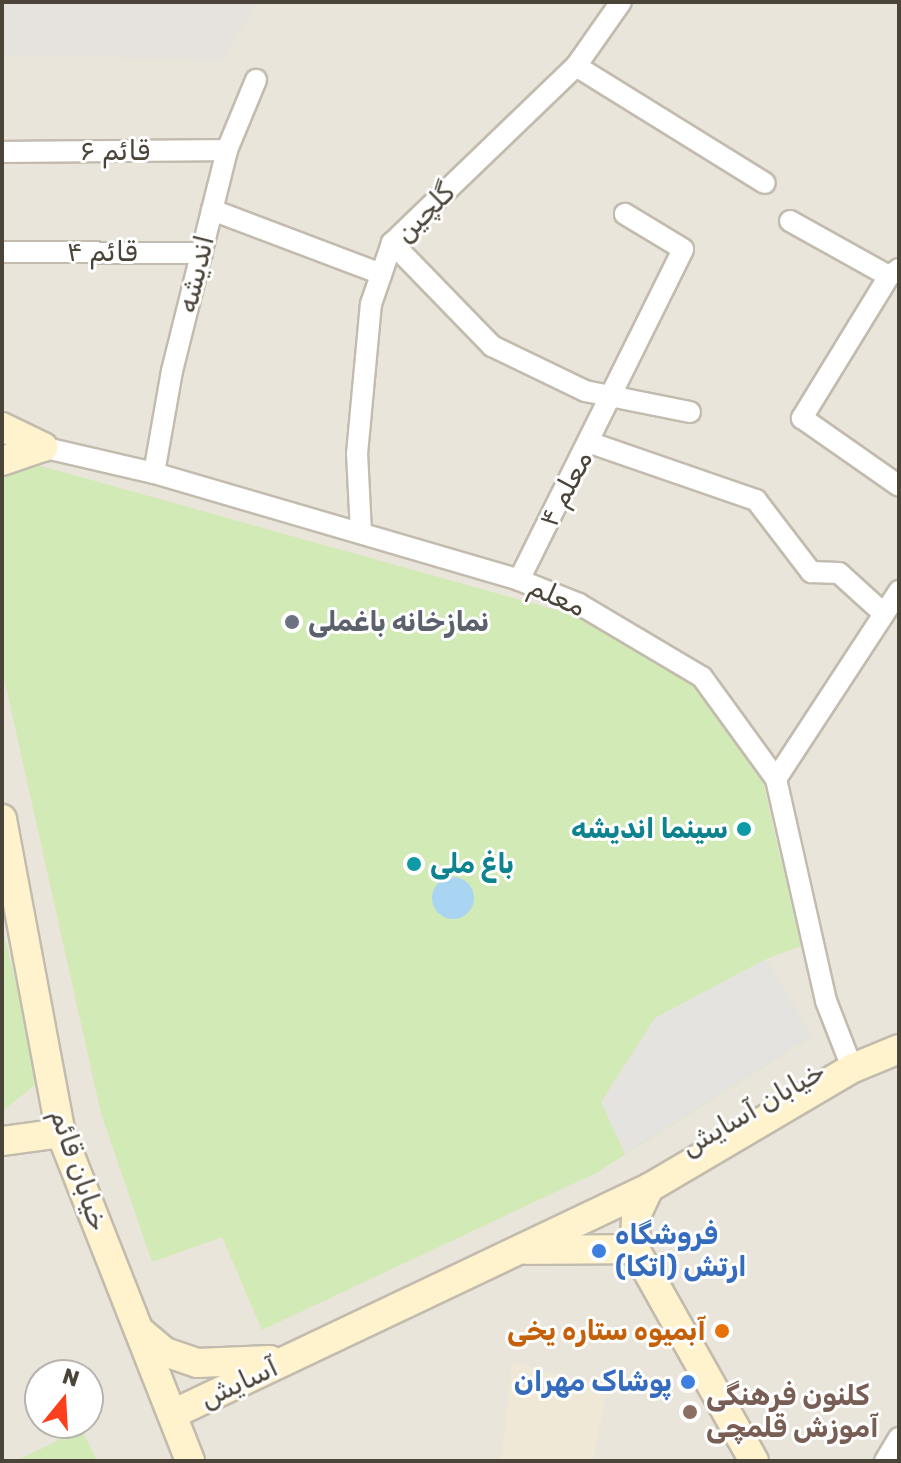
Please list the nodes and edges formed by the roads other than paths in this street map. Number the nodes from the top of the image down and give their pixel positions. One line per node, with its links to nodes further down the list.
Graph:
1 (621, 2): 2 (street, گلچین)
2 (576, 66): 6 (street); 10 (street, گلچین)
3 (256, 80): 4 (street, اندیشه)
4 (227, 150): 5 (street, قائم ۶); 7 (street, اندیشه)
5 (2, 152)
6 (765, 183)
7 (212, 210): 12 (street, اندیشه); 14 (street)
8 (625, 214): 15 (street, معلم ۴)
9 (790, 221): 13 (street)
10 (392, 243): 14 (street, گلچین); 15 (street)
11 (2, 252): 12 (street, قائم ۴)
12 (202, 253): 22 (street, اندیشه)
13 (894, 272): 23 (street)
14 (381, 274): 24 (street, گلچین)
15 (613, 398): 16 (street); 19 (street, معلم ۴)
16 (690, 412)
17 (2, 427): 20 (street)
18 (2, 439): 20 (street, معلم)
19 (591, 443): 25 (street, معلم ۴); 27 (street)
20 (43, 447): 21 (street); 22 (street, معلم)
21 (2, 461)
22 (154, 473): 24 (street, معلم)
23 (899, 486)
24 (361, 532): 25 (street, معلم)
25 (519, 580): 28 (street, معلم)
26 (899, 591): 27 (street)
27 (883, 613): 28 (street)
28 (776, 779): 32 (street, معلم)
29 (2, 819): 33 (street, خیابان قائم)
30 (899, 1034): 32 (street, خیابان آسایش)
31 (899, 1049): 35 (street, خیابان آسایش)
32 (847, 1055): 36 (street, خیابان آسایش)
33 (61, 1133): 34 (street); 39 (street, خیابان قائم)
34 (2, 1141)
35 (649, 1188): 36 (street, خیابان آسایش); 37 (street)
36 (618, 1201): 38 (street, خیابان آسایش)
37 (635, 1249): 38 (street, خیابان آسایش); 44 (street)
38 (516, 1250): 40 (street, خیابان آسایش)
39 (141, 1332): 40 (street, آسایش); 41 (street, خیابان قائم)
40 (291, 1358): 41 (street, آسایش)
41 (173, 1414): 43 (street, خیابان قائم)
42 (899, 1438): 45 (street)
43 (190, 1461)
44 (754, 1461)
45 (885, 1461)

